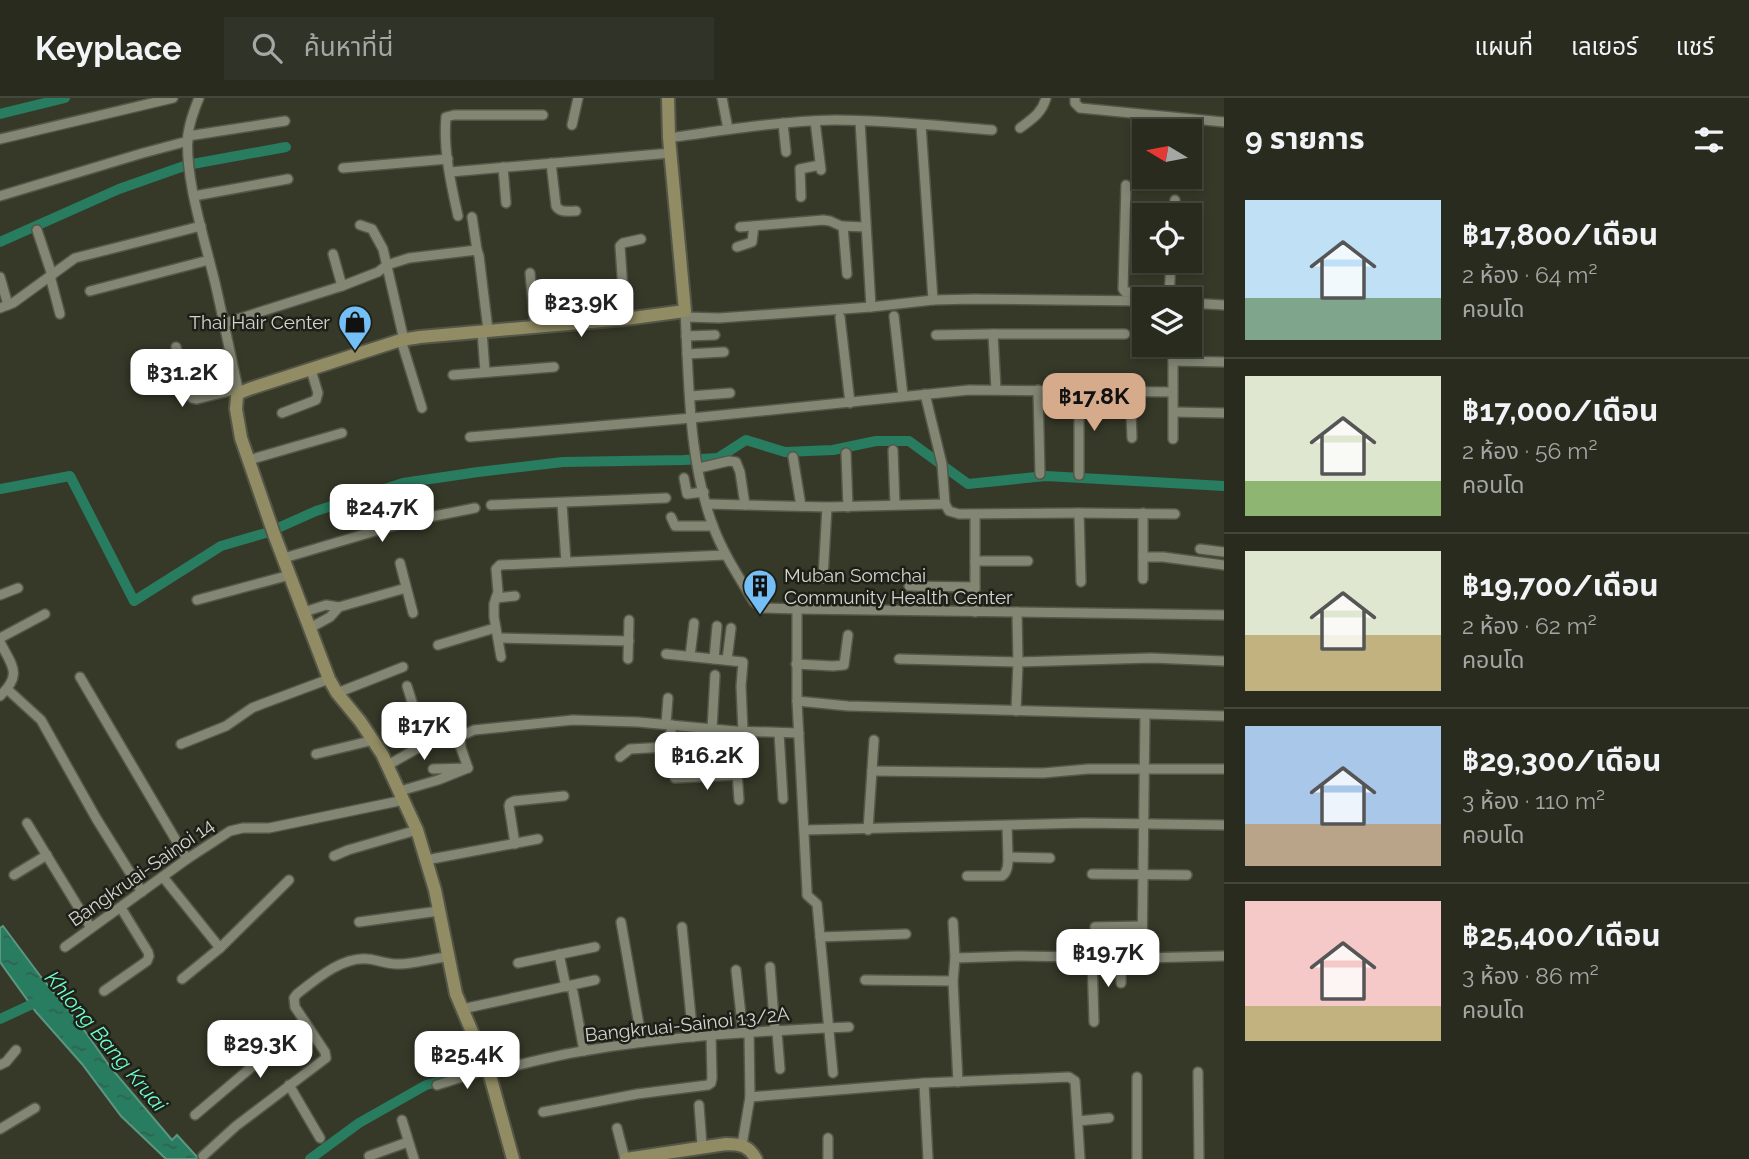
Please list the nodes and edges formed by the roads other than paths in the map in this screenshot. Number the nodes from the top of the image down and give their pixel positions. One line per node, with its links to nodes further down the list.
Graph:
1 (173, 98): 20 (street)
2 (199, 98): 21 (street)
3 (578, 98): 14 (street)
4 (668, 98): 19 (main road)
5 (722, 98): 17 (street)
6 (1046, 98): 16 (street)
7 (1075, 98): 12 (street)
8 (543, 115): 24 (street)
9 (285, 121): 21 (street)
10 (815, 121): 11 (street); 13 (street); 33 (street)
11 (860, 121): 15 (street); 45 (street)
12 (1224, 122)
13 (783, 123): 17 (street); 22 (street)
14 (572, 125)
15 (921, 125): 18 (street); 60 (street)
16 (1020, 128)
17 (728, 129): 19 (street)
18 (992, 130)
19 (669, 138): 23 (main road)
20 (0, 139)
21 (188, 139): 31 (street); 32 (street)
22 (786, 152)
23 (671, 153): 25 (street); 69 (main road)
24 (448, 159): 27 (street); 28 (street)
25 (551, 163): 26 (street); 37 (street)
26 (503, 167): 28 (street); 35 (street)
27 (343, 168)
28 (450, 172): 38 (street)
29 (288, 179): 32 (street)
30 (1126, 185): 59 (street)
31 (0, 196)
32 (194, 196): 41 (street)
33 (801, 197)
34 (1175, 200): 36 (street)
35 (506, 203)
36 (1175, 203)
37 (576, 211)
38 (458, 216)
39 (472, 217): 49 (street)
40 (360, 225): 52 (street)
41 (201, 226): 51 (street); 55 (street)
42 (754, 226): 43 (street); 44 (street); 48 (street)
43 (843, 226): 45 (street); 54 (street)
44 (740, 227)
45 (866, 227): 65 (street)
46 (37, 230): 55 (street)
47 (641, 239): 70 (street)
48 (737, 247)
49 (477, 250): 52 (street); 73 (street)
50 (333, 254): 57 (street)
51 (209, 260): 58 (street); 71 (street)
52 (387, 265): 57 (street); 79 (street)
53 (530, 273): 72 (street)
54 (847, 274)
55 (51, 276): 64 (street); 66 (street)
56 (0, 277): 64 (street)
57 (342, 285): 71 (street)
58 (90, 291)
59 (1132, 292)
60 (933, 300): 61 (street); 65 (street)
61 (1132, 301)
62 (1202, 303): 63 (street)
63 (1224, 304)
64 (4, 306)
65 (871, 307): 69 (street)
66 (60, 314)
67 (894, 316): 99 (street)
68 (841, 317): 100 (street)
69 (686, 318): 70 (main road); 78 (street)
70 (625, 319): 72 (main road)
71 (225, 323): 93 (street)
72 (535, 326): 73 (main road)
73 (485, 330): 79 (main road); 88 (street)
74 (993, 334): 75 (street); 77 (street); 90 (street)
75 (1125, 334)
76 (715, 335): 78 (street)
77 (936, 335)
78 (686, 337): 82 (street)
79 (402, 340): 87 (main road); 101 (street)
80 (176, 347): 93 (street)
81 (724, 352): 82 (street)
82 (687, 354): 98 (street)
83 (1173, 357): 84 (street)
84 (1173, 361): 85 (street); 95 (street)
85 (1224, 362)
86 (554, 367): 88 (street)
87 (311, 370): 93 (main road); 104 (street)
88 (485, 372): 89 (street)
89 (453, 375)
90 (996, 390): 91 (street); 97 (street)
91 (1038, 390): 92 (street); 115 (street)
92 (1079, 390): 94 (street); 116 (street)
93 (239, 391): 113 (main road)
94 (1130, 391): 95 (street); 108 (street)
95 (1173, 392): 102 (street)
96 (730, 393): 98 (street)
97 (925, 394): 99 (street); 122 (street)
98 (691, 396): 105 (street)
99 (904, 396): 100 (street)
100 (850, 403): 105 (street)
101 (422, 408)
102 (1174, 412): 103 (street); 109 (street)
103 (1224, 412)
104 (282, 413)
105 (692, 418): 107 (street); 114 (street)
106 (342, 433): 113 (street)
107 (470, 437)
108 (1132, 438)
109 (1173, 439)
110 (893, 450): 125 (street)
111 (846, 453): 128 (street)
112 (793, 457): 126 (street)
113 (249, 460): 140 (main road)
114 (697, 462): 118 (street); 124 (street)
115 (1040, 474)
116 (1079, 475)
117 (684, 478): 118 (street)
118 (704, 492): 121 (street)
119 (666, 498): 120 (street)
120 (562, 503): 123 (street); 143 (street)
121 (706, 504): 124 (street); 135 (street)
122 (945, 504): 125 (street); 132 (street)
123 (491, 505)
124 (745, 505): 126 (street)
125 (895, 505): 128 (street)
126 (801, 506): 127 (street)
127 (827, 507): 128 (street); 147 (street)
128 (848, 507)
129 (475, 508): 140 (street)
130 (1079, 513): 131 (street); 132 (street); 149 (street)
131 (1143, 513): 133 (street); 139 (street)
132 (975, 514): 141 (street)
133 (1175, 514)
134 (671, 517): 135 (street)
135 (713, 526): 138 (street)
136 (1200, 549): 137 (street)
137 (1224, 552)
138 (725, 555): 143 (street); 159 (street)
139 (1143, 557): 145 (street); 148 (street)
140 (284, 558): 146 (main road)
141 (975, 561): 142 (street); 151 (street)
142 (1028, 561)
143 (566, 562): 156 (street)
144 (400, 563): 153 (street)
145 (1224, 565)
146 (290, 575): 157 (street); 160 (main road)
147 (823, 578)
148 (1143, 579)
149 (1081, 582)
150 (909, 586): 151 (street)
151 (975, 587): 161 (street)
152 (18, 588): 154 (street)
153 (406, 588): 158 (street); 163 (street)
154 (0, 595)
155 (515, 596): 156 (street)
156 (496, 598): 171 (street)
157 (197, 600)
158 (340, 607): 160 (street); 169 (street)
159 (797, 609): 161 (street); 185 (street)
160 (304, 612): 169 (main road)
161 (975, 612): 162 (street)
162 (1017, 612): 165 (street); 184 (street)
163 (413, 613)
164 (45, 614): 173 (street)
165 (1224, 615)
166 (629, 620): 174 (street)
167 (694, 623): 177 (street)
168 (717, 626): 179 (street)
169 (310, 628): 189 (main road)
170 (732, 628): 182 (street)
171 (497, 633): 174 (street); 175 (street); 178 (street)
172 (848, 635): 185 (street)
173 (0, 640): 192 (street)
174 (629, 641): 181 (street)
175 (438, 645)
176 (666, 654): 177 (street)
177 (690, 656): 179 (street)
178 (501, 657)
179 (714, 659): 182 (street)
180 (900, 659): 184 (street)
181 (628, 660)
182 (727, 660): 200 (street)
183 (1224, 661): 184 (street)
184 (1018, 662): 195 (street)
185 (796, 664): 194 (street)
186 (403, 667): 191 (street)
187 (715, 675): 199 (street)
188 (80, 677): 235 (street)
189 (329, 679): 191 (main road); 206 (street)
190 (407, 686): 207 (street)
191 (337, 692): 204 (main road)
192 (4, 693): 244 (street)
193 (668, 698): 198 (street)
194 (797, 701): 195 (street); 202 (street)
195 (1016, 712): 196 (street)
196 (1145, 715): 197 (street); 213 (street)
197 (1224, 716)
198 (669, 724): 199 (street); 209 (street); 211 (street)
199 (712, 729): 200 (street)
200 (739, 732): 201 (street); 216 (street)
201 (779, 733): 202 (street); 220 (street)
202 (799, 733): 227 (street)
203 (448, 735): 207 (street)
204 (374, 740): 208 (street); 210 (main road)
205 (874, 740): 215 (street)
206 (181, 744)
207 (425, 744): 210 (street)
208 (316, 754)
209 (620, 757)
210 (388, 765): 218 (main road)
211 (468, 768): 212 (street); 218 (street, Bangkruai-Sainoi 14)
212 (433, 769)
213 (1144, 769): 214 (street); 215 (street); 223 (street)
214 (1224, 769)
215 (872, 771): 228 (street)
216 (737, 775): 217 (street); 221 (street)
217 (675, 778)
218 (402, 795): 226 (main road); 235 (street, Bangkruai-Sainoi 14)
219 (564, 796): 230 (street)
220 (783, 799)
221 (739, 800)
222 (26, 823): 231 (street)
223 (1143, 823): 224 (street); 225 (street); 239 (street)
224 (1007, 825): 228 (street); 233 (street)
225 (1224, 825)
226 (417, 830): 232 (street); 236 (main road)
227 (804, 830): 228 (street); 255 (street)
228 (868, 830)
229 (538, 839): 230 (street)
230 (515, 844): 236 (street)
231 (47, 855): 238 (street); 253 (street)
232 (334, 856)
233 (1008, 857): 234 (street); 241 (street)
234 (1051, 858)
235 (187, 859): 242 (street, Bangkruai-Sainoi 14)
236 (426, 860): 246 (main road)
237 (1092, 874): 239 (street)
238 (14, 875)
239 (1142, 875): 240 (street); 250 (street)
240 (1187, 875)
241 (967, 876)
242 (163, 877): 244 (street, Bangkruai-Sainoi 14); 258 (street)
243 (289, 880): 258 (street)
244 (142, 892): 245 (street, Bangkruai-Sainoi 14)
245 (121, 908): 253 (street, Bangkruai-Sainoi 14); 275 (street)
246 (439, 911): 247 (street); 261 (main road)
247 (359, 922)
248 (621, 922): 285 (street)
249 (953, 922): 263 (street)
250 (1142, 926): 252 (street); 265 (street)
251 (682, 927): 284 (street)
252 (1095, 927)
253 (91, 928): 256 (street, Bangkruai-Sainoi 14)
254 (906, 934): 255 (street)
255 (820, 937): 280 (street)
256 (65, 947)
257 (595, 947): 259 (street)
258 (220, 948): 269 (street)
259 (559, 954): 266 (street); 274 (street)
260 (1224, 956): 265 (street)
261 (448, 957): 276 (main road); 277 (street)
262 (1122, 957): 264 (street); 265 (street); 273 (street)
263 (955, 958): 264 (street); 272 (street)
264 (1091, 958): 278 (street)
265 (1142, 958)
266 (518, 963)
267 (770, 967): 282 (street)
268 (736, 970): 281 (street)
269 (182, 979)
270 (865, 980): 272 (street)
271 (595, 981): 274 (street)
272 (953, 981): 294 (street)
273 (1121, 983)
274 (570, 989): 276 (street); 287 (street)
275 (104, 992)
276 (462, 1009): 290 (main road)
277 (305, 1022): 296 (street); 302 (street)
278 (1094, 1022)
279 (849, 1027): 280 (street, Bangkruai-Sainoi 13/2A)
280 (828, 1028): 282 (street, Bangkruai-Sainoi 13/2A); 292 (street)
281 (746, 1032): 282 (street, Bangkruai-Sainoi 13/2A); 283 (street, Bangkruai-Sainoi 13/2A); 298 (street)
282 (776, 1032): 289 (street)
283 (711, 1035): 284 (street, Bangkruai-Sainoi 13/2A); 301 (street)
284 (693, 1037): 285 (street, Bangkruai-Sainoi 13/2A)
285 (642, 1042): 287 (street, Bangkruai-Sainoi 13/2A)
286 (16, 1050): 288 (street)
287 (584, 1051): 290 (street, Bangkruai-Sainoi 13/2A)
288 (0, 1065)
289 (780, 1069)
290 (488, 1071): 297 (street, Bangkruai-Sainoi 13/2A); 316 (main road)
291 (1198, 1072): 323 (street)
292 (833, 1073)
293 (1137, 1077): 322 (street)
294 (958, 1082): 295 (street); 305 (street)
295 (924, 1083): 298 (street); 320 (street)
296 (289, 1085): 308 (street); 313 (street)
297 (437, 1085)
298 (750, 1097): 311 (street)
299 (699, 1105): 312 (street)
300 (35, 1108): 307 (street)
301 (543, 1112)
302 (195, 1115)
303 (1109, 1118): 305 (street)
304 (402, 1120): 310 (street)
305 (1078, 1121): 321 (street)
306 (617, 1128): 317 (street)
307 (0, 1129)
308 (320, 1138)
309 (828, 1138): 319 (street)
310 (408, 1142): 314 (street); 315 (street)
311 (742, 1145): 312 (main road); 318 (main road)
312 (702, 1146): 317 (main road)
313 (203, 1156)
314 (369, 1156)
315 (414, 1159)
316 (513, 1159)
317 (625, 1159)
318 (757, 1159)
319 (828, 1159)
320 (928, 1159)
321 (1080, 1159)
322 (1137, 1159)
323 (1199, 1159)

